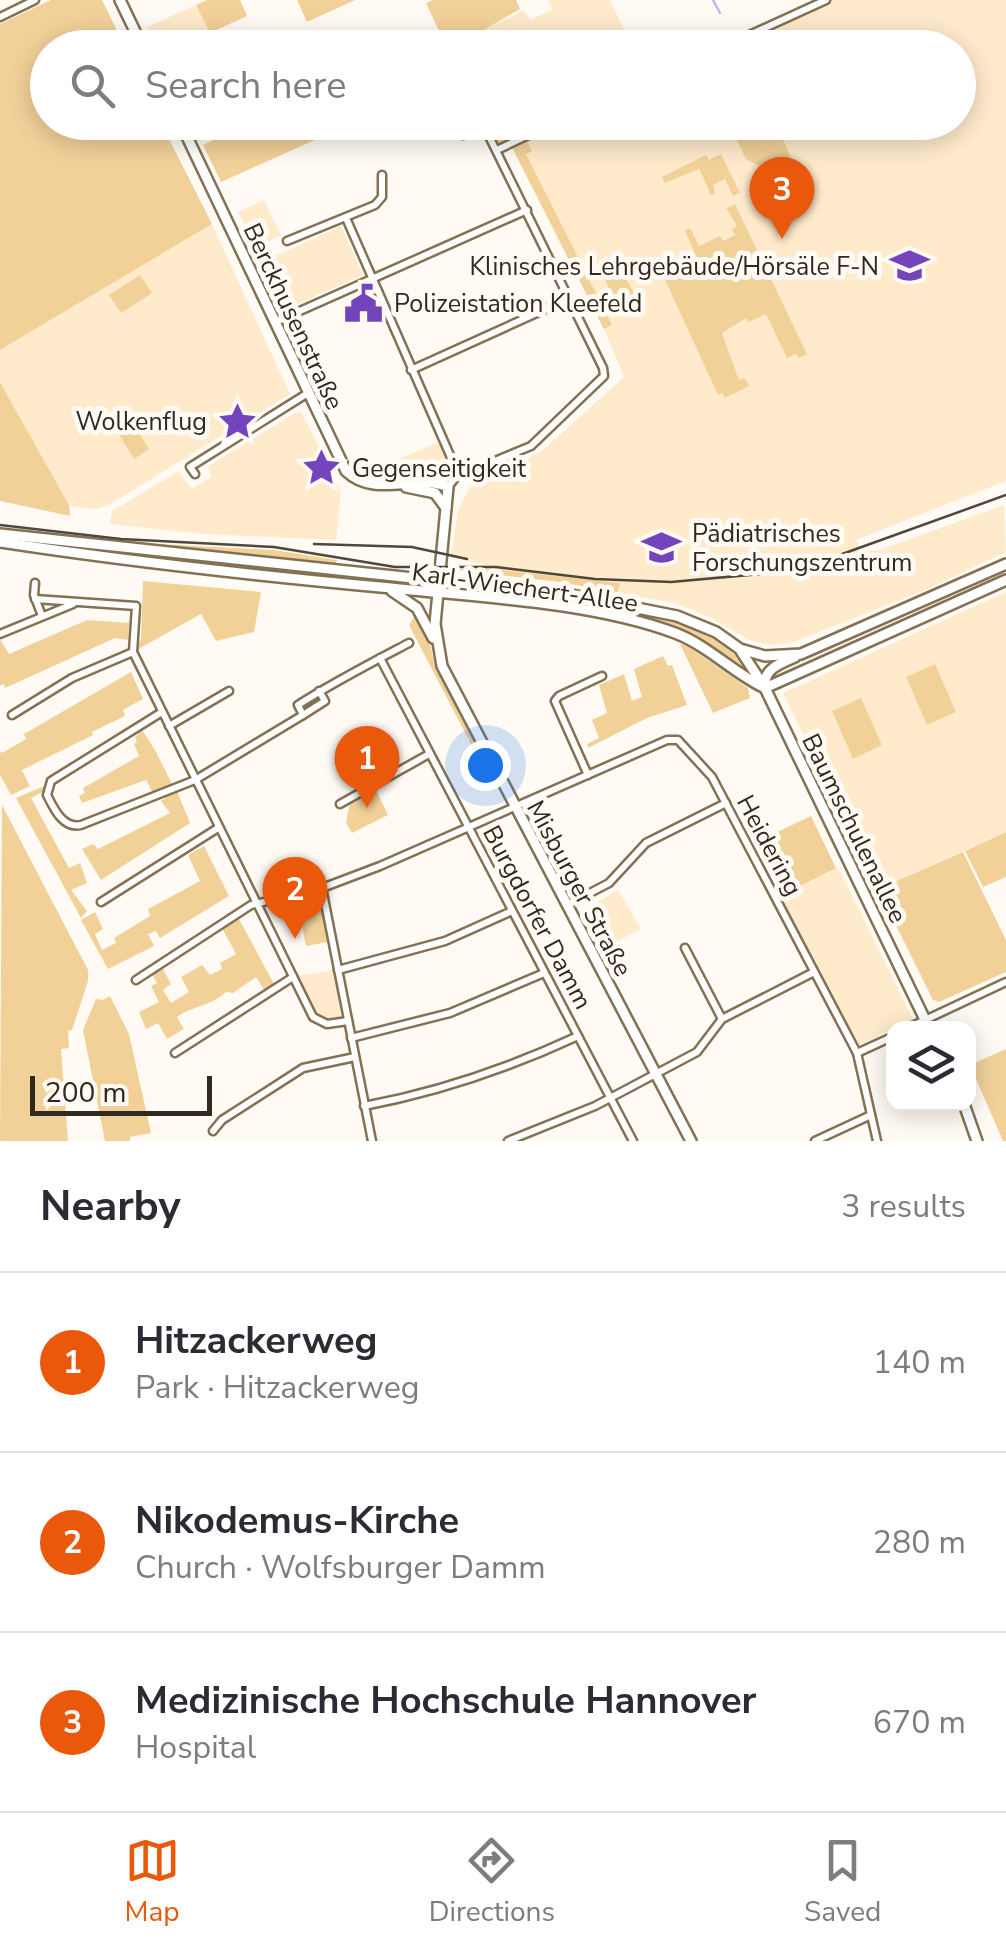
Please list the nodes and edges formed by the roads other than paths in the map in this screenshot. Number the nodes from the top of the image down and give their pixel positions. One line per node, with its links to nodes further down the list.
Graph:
1 (35, 0): 4 (street)
2 (120, 0): 5 (main road)
3 (826, 0): 6 (street)
4 (0, 17)
5 (134, 30)
6 (760, 30)
7 (189, 140): 17 (main road, Berckhusenstraße)
8 (492, 140): 10 (street)
9 (519, 140): 10 (street)
10 (498, 150): 12 (street)
11 (382, 175): 13 (street)
12 (527, 210): 15 (street); 16 (street)
13 (346, 218): 14 (street); 15 (street)
14 (287, 241)
15 (372, 280): 17 (street); 18 (street)
16 (570, 298): 18 (street); 21 (street)
17 (275, 322): 19 (main road, Berckhusenstraße)
18 (411, 370): 21 (street)
19 (308, 393): 20 (street); 22 (main road, Berckhusenstraße)
20 (196, 474)
21 (456, 477): 23 (street)
22 (404, 486): 23 (main road, Berckhusenstraße); 24 (main road, Berckhusenstraße)
23 (448, 487): 24 (main road)
24 (447, 511): 28 (main road)
25 (0, 534): 28 (main road, Karl-Wiechert-Allee)
26 (0, 542): 31 (main road, Karl-Wiechert-Allee)
27 (1006, 564): 34 (main road, Karl-Wiechert-Allee)
28 (439, 579): 32 (main road); 40 (main road, Karl-Wiechert-Allee)
29 (1006, 580): 36 (main road)
30 (35, 582): 33 (street)
31 (385, 588): 32 (main road, Karl-Wiechert-Allee); 41 (main road)
32 (438, 593): 41 (main road, Misburger Straße); 46 (main road, Karl-Wiechert-Allee)
33 (35, 599): 35 (street); 37 (street)
34 (926, 600): 36 (main road); 43 (main road, Karl-Wiechert-Allee)
35 (79, 602): 37 (street); 42 (street)
36 (932, 612): 46 (main road)
37 (42, 616): 38 (street)
38 (0, 634)
39 (410, 643): 44 (street)
40 (740, 648): 43 (main road, Karl-Wiechert-Allee); 46 (main road, Baumschulenallee)
41 (437, 649): 56 (main road, Misburger Straße)
42 (133, 652): 48 (street); 49 (street)
43 (801, 654): 46 (main road)
44 (380, 658): 51 (street, Burgdorfer Damm); 53 (street)
45 (602, 676): 52 (street)
46 (765, 688): 73 (main road, Baumschulenallee)
47 (229, 691): 50 (street)
48 (162, 712): 50 (street); 53 (street)
49 (12, 714)
50 (170, 726): 53 (street)
51 (429, 754): 55 (street); 58 (street, Burgdorfer Damm)
52 (588, 776): 54 (street, Heidering); 56 (street, Heidering)
53 (195, 780): 57 (street)
54 (726, 803): 62 (street); 66 (street, Heidering)
55 (340, 804)
56 (515, 807): 58 (street, Heidering); 62 (main road, Misburger Straße)
57 (218, 828): 60 (street); 61 (street)
58 (468, 828): 59 (street, Heidering); 63 (street, Burgdorfer Damm)
59 (322, 888): 61 (street, Heidering); 65 (street)
60 (101, 902)
61 (256, 904): 68 (street); 69 (street, Heidering)
62 (567, 906): 81 (main road, Misburger Straße)
63 (512, 911): 65 (street); 67 (street, Burgdorfer Damm)
64 (684, 948): 71 (street)
65 (338, 970): 72 (street)
66 (814, 972): 71 (street); 79 (street, Heidering)
67 (544, 973): 75 (street, Burgdorfer Damm); 76 (street)
68 (293, 977): 72 (street); 78 (street)
69 (136, 980)
70 (1006, 982): 74 (street)
71 (722, 1020): 81 (street)
72 (348, 1021): 76 (street)
73 (926, 1021)
74 (933, 1021)
75 (578, 1036): 82 (street, Burgdorfer Damm); 83 (street)
76 (352, 1038): 80 (street)
77 (886, 1040): 79 (street)
78 (175, 1053)
79 (857, 1054): 85 (street, Heidering)
80 (355, 1058): 83 (street); 86 (street)
81 (655, 1074): 82 (street); 90 (main road, Misburger Straße)
82 (611, 1098): 88 (street); 89 (street, Burgdorfer Damm)
83 (364, 1106): 87 (street)
84 (966, 1111): 93 (main road)
85 (871, 1115): 91 (street); 92 (street, Heidering)
86 (213, 1131)
87 (372, 1141)
88 (508, 1141)
89 (633, 1141)
90 (690, 1141)
91 (815, 1141)
92 (877, 1141)
93 (977, 1141)

